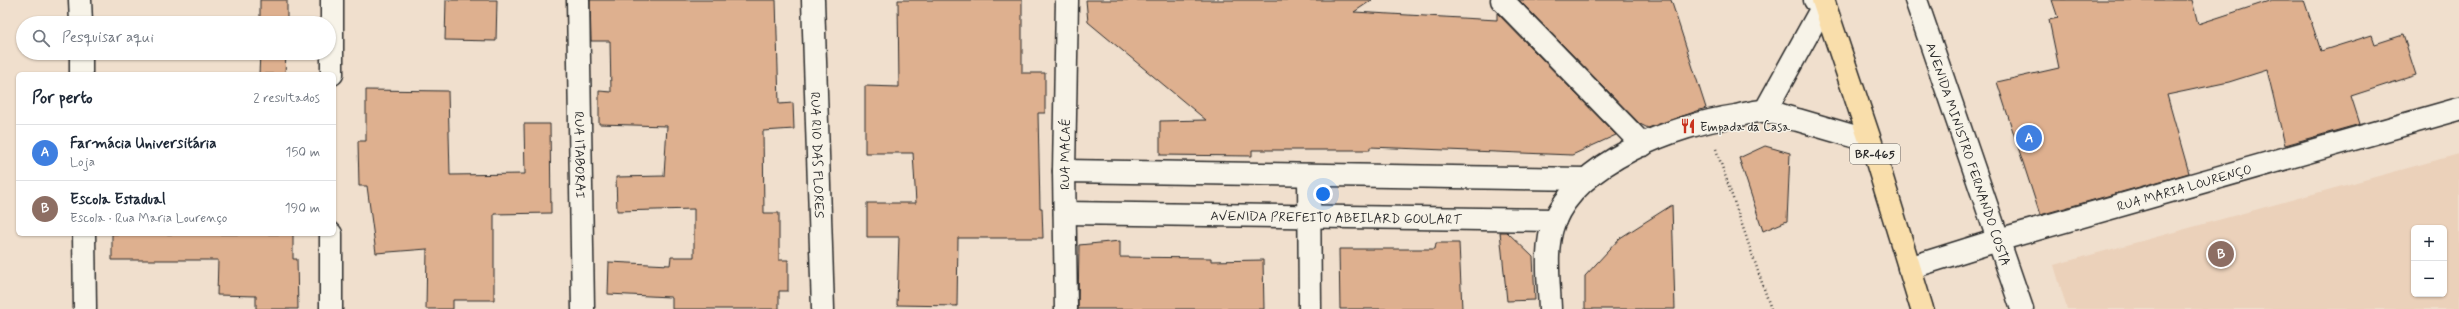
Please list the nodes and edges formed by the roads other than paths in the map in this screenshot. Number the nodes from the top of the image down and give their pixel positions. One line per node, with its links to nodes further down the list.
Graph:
1 (80, 0): 9 (street)
2 (332, 0): 10 (street)
3 (578, 0): 31 (street, RUA ITABORAI)
4 (813, 0): 32 (street, RUA RIO DAS FLORES)
5 (1067, 0): 19 (street, RUA MACAÉ)
6 (1502, 0): 18 (street)
7 (1916, 0): 27 (street, AVENIDA MINISTRO FERNANDO COSTA)
8 (1821, 1): 16 (street); 17 (highway, BR-465)
9 (81, 16)
10 (332, 16)
11 (81, 60): 13 (street)
12 (332, 60): 14 (street)
13 (81, 72)
14 (332, 72)
15 (2459, 109): 27 (street, RUA MARIA LOURENÇO)
16 (1765, 111): 17 (street); 18 (street)
17 (1870, 141): 28 (highway, BR-465)
18 (1643, 145): 21 (street)
19 (1064, 171): 20 (street); 22 (street, RUA MACAÉ)
20 (1309, 175): 21 (street); 23 (street)
21 (1586, 179): 24 (street)
22 (1065, 213): 23 (street, AVENIDA PREFEITO ABEILARD GOULART); 33 (street, RUA MACAÉ)
23 (1309, 217): 24 (street, AVENIDA PREFEITO ABEILARD GOULART); 34 (street)
24 (1555, 220): 35 (street)
25 (84, 236): 29 (street)
26 (331, 236): 30 (street)
27 (1998, 240): 28 (street, RUA MARIA LOURENÇO); 37 (street, AVENIDA MINISTRO FERNANDO COSTA)
28 (1910, 268): 36 (highway, BR-465)
29 (85, 309)
30 (331, 309)
31 (583, 309)
32 (823, 309)
33 (1066, 309)
34 (1310, 309)
35 (1550, 309)
36 (1922, 309)
37 (2022, 309)

